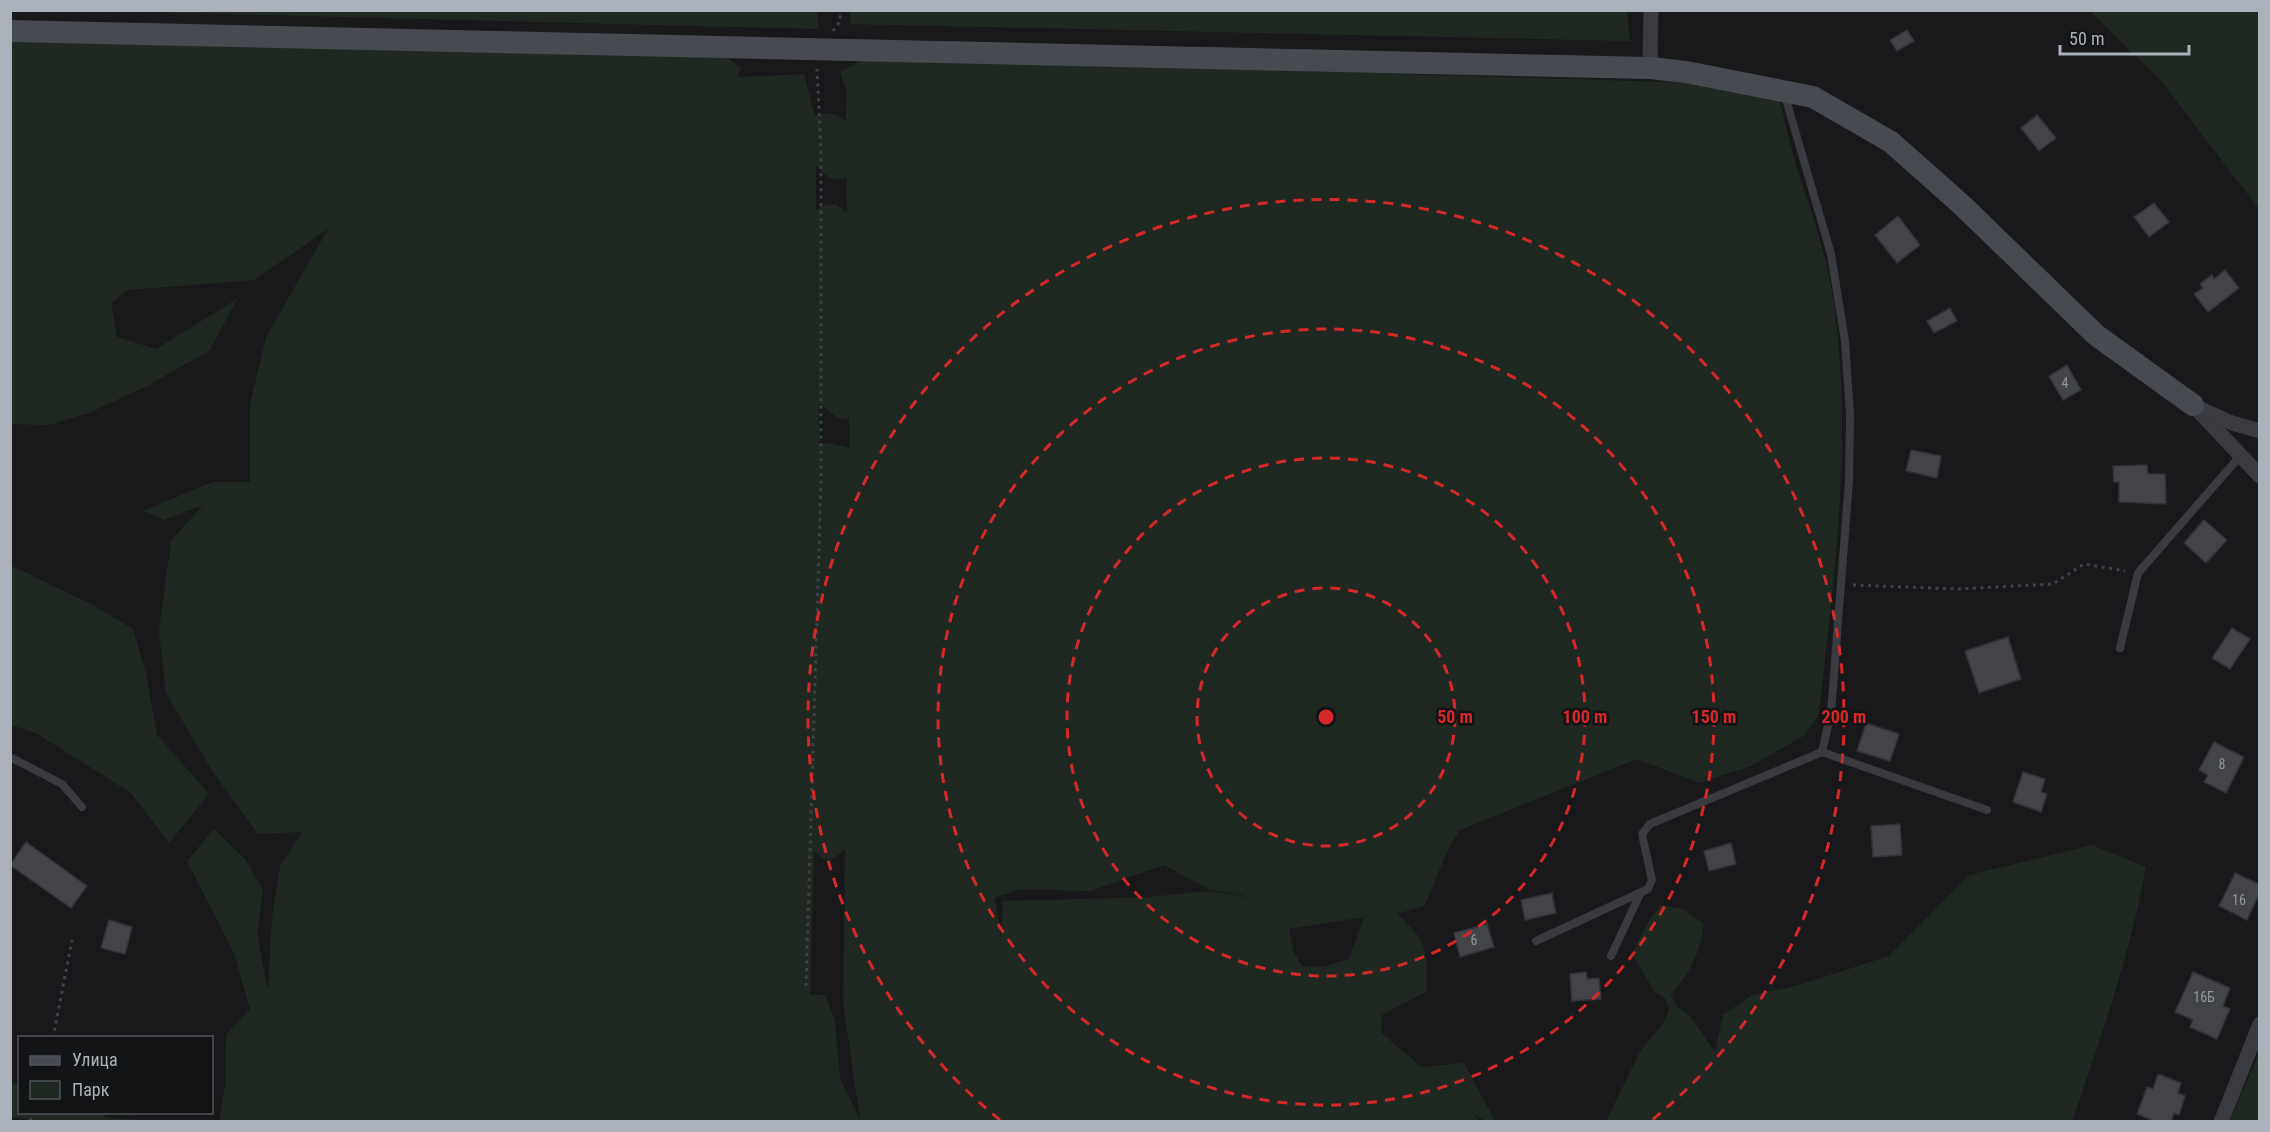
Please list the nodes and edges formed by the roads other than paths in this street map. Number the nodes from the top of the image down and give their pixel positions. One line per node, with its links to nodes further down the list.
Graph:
1 (1651, 10): 3 (street)
2 (10, 31): 3 (street)
3 (1650, 68): 4 (street)
4 (1784, 91): 5 (street); 10 (lane)
5 (2193, 405): 6 (street); 7 (street)
6 (2259, 431)
7 (2241, 455): 8 (street); 9 (lane)
8 (2259, 476)
9 (2120, 648)
10 (1822, 752): 13 (lane); 14 (lane)
11 (10, 756): 12 (lane)
12 (82, 807)
13 (1987, 810)
14 (1640, 894): 15 (lane); 16 (lane)
15 (1536, 941)
16 (1611, 956)
17 (2259, 1024): 18 (street)
18 (2221, 1122)

